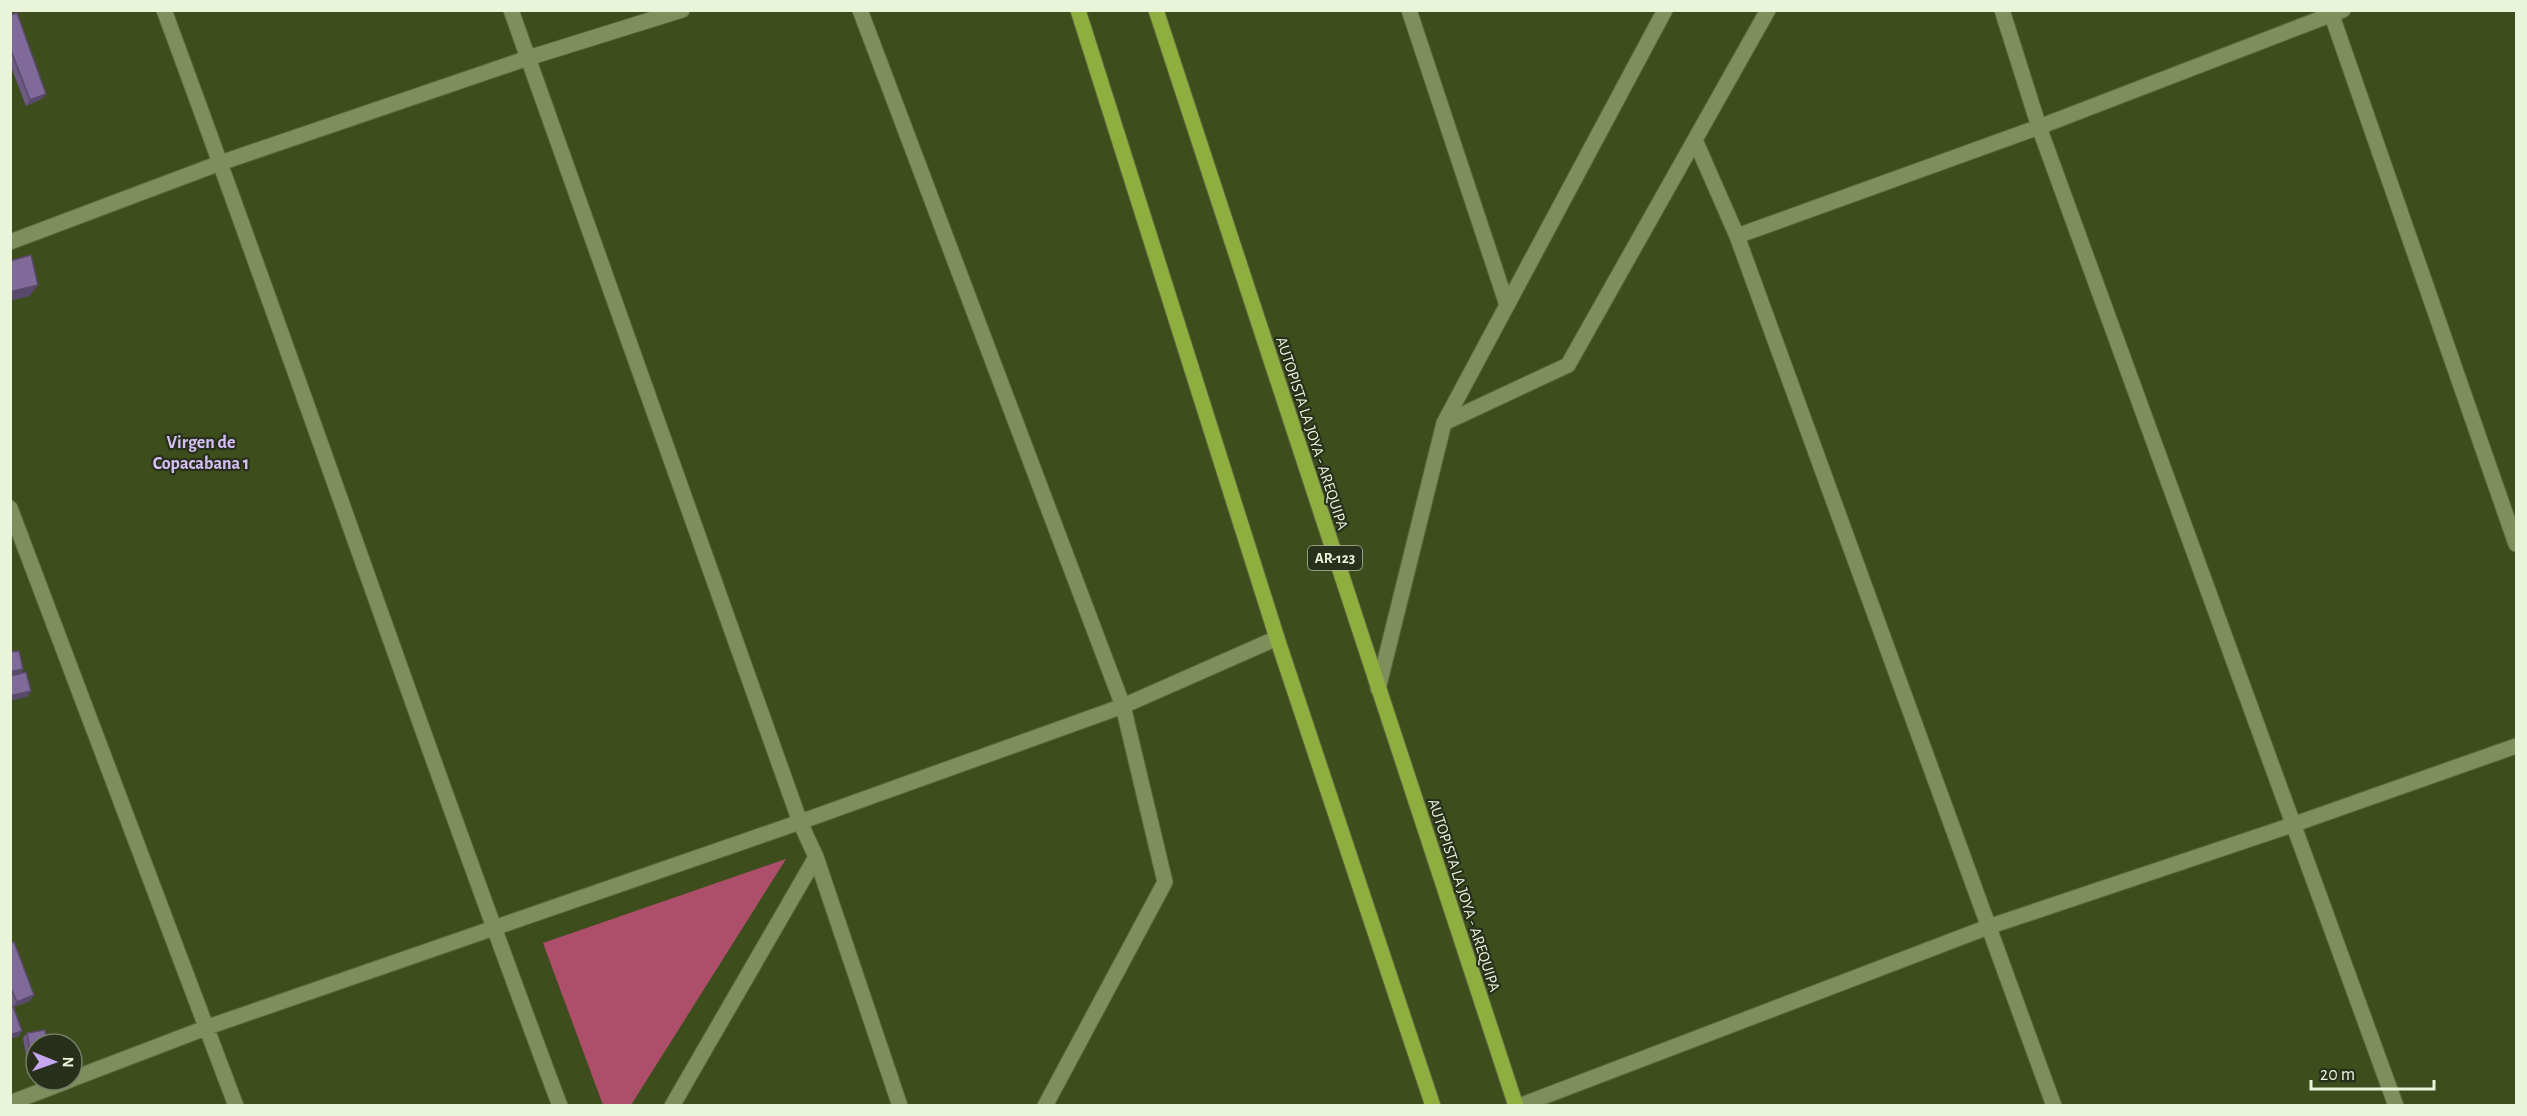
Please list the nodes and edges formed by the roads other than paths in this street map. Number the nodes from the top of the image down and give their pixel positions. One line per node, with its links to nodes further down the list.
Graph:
1 (164, 10): 15 (street)
2 (512, 10): 12 (street)
3 (682, 10): 12 (street)
4 (860, 10): 24 (street)
5 (1078, 10): 22 (main road)
6 (1156, 10): 23 (main road, AUTOPISTA LA JOYA - AREQUIPA / AR-123)
7 (1409, 10): 18 (street)
8 (1665, 10): 18 (street)
9 (1768, 10): 14 (street)
10 (2002, 10): 13 (street)
11 (2335, 12): 13 (street); 21 (street)
12 (528, 57): 15 (street); 26 (street)
13 (2039, 127): 16 (street); 27 (street)
14 (1695, 140): 16 (street); 19 (street)
15 (220, 163): 17 (street); 30 (street)
16 (1737, 236): 29 (street)
17 (10, 242)
18 (1507, 305): 19 (street)
19 (1444, 423): 23 (street)
20 (10, 508): 31 (street)
21 (2517, 544)
22 (1277, 638): 24 (street); 40 (main road)
23 (1378, 689): 41 (main road, AUTOPISTA LA JOYA - AREQUIPA / AR-123)
24 (1123, 706): 26 (street); 39 (street)
25 (2517, 746): 27 (street)
26 (800, 822): 28 (street); 30 (street)
27 (2292, 825): 29 (street); 43 (street)
28 (816, 857): 37 (street); 38 (street)
29 (1988, 927): 41 (street); 42 (street)
30 (493, 928): 31 (street); 36 (street)
31 (208, 1027): 32 (street); 35 (street)
32 (84, 1075)
33 (39, 1092): 34 (street)
34 (10, 1103)
35 (236, 1106)
36 (560, 1106)
37 (672, 1106)
38 (900, 1106)
39 (1044, 1106)
40 (1433, 1106)
41 (1517, 1106)
42 (2054, 1106)
43 (2397, 1106)

